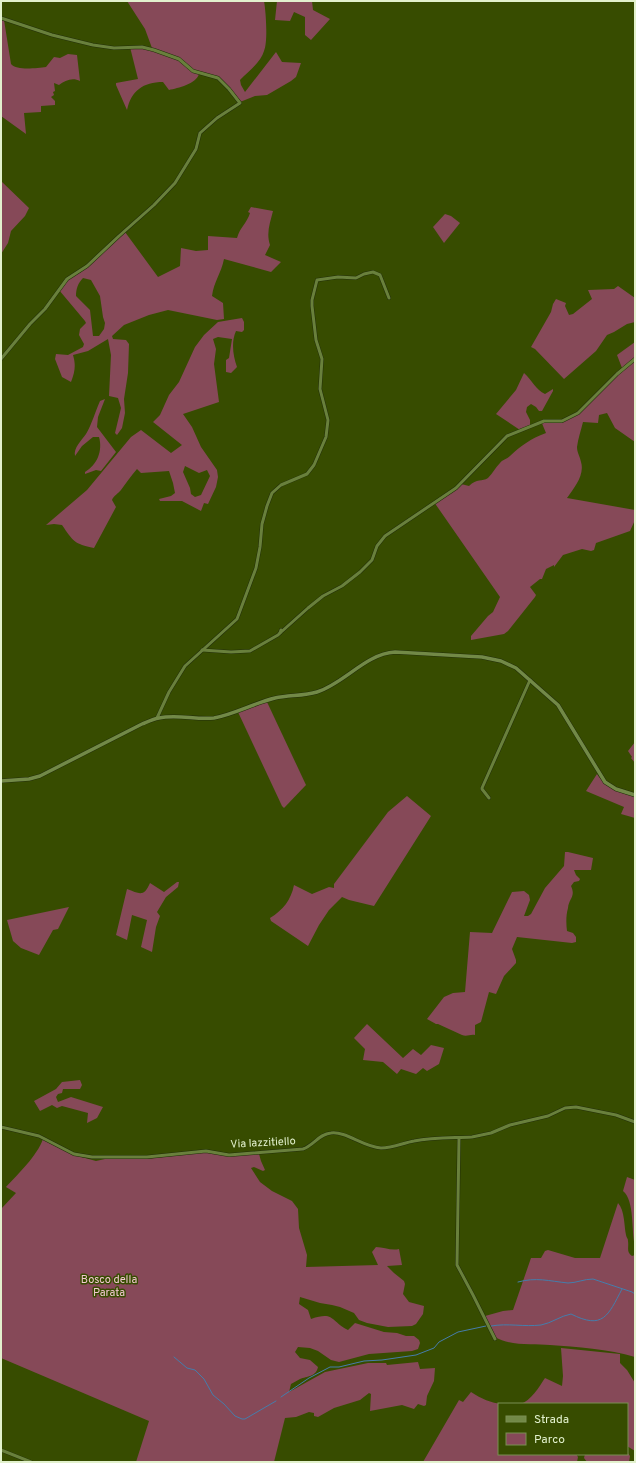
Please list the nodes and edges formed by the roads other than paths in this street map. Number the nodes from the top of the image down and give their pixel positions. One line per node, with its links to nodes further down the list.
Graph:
1 (1, 18): 3 (street)
2 (390, 298): 5 (street)
3 (1, 359)
4 (635, 359): 5 (street)
5 (202, 650): 7 (street)
6 (530, 680): 7 (main road); 9 (main road); 10 (street)
7 (157, 718): 8 (main road)
8 (1, 781)
9 (635, 795)
10 (489, 798)
11 (635, 1122): 13 (street, Via Iazzitiello)
12 (1, 1127): 13 (street, Via Iazzitiello)
13 (459, 1138): 14 (street)
14 (495, 1339)
15 (1, 1450): 16 (street)
16 (31, 1462)

